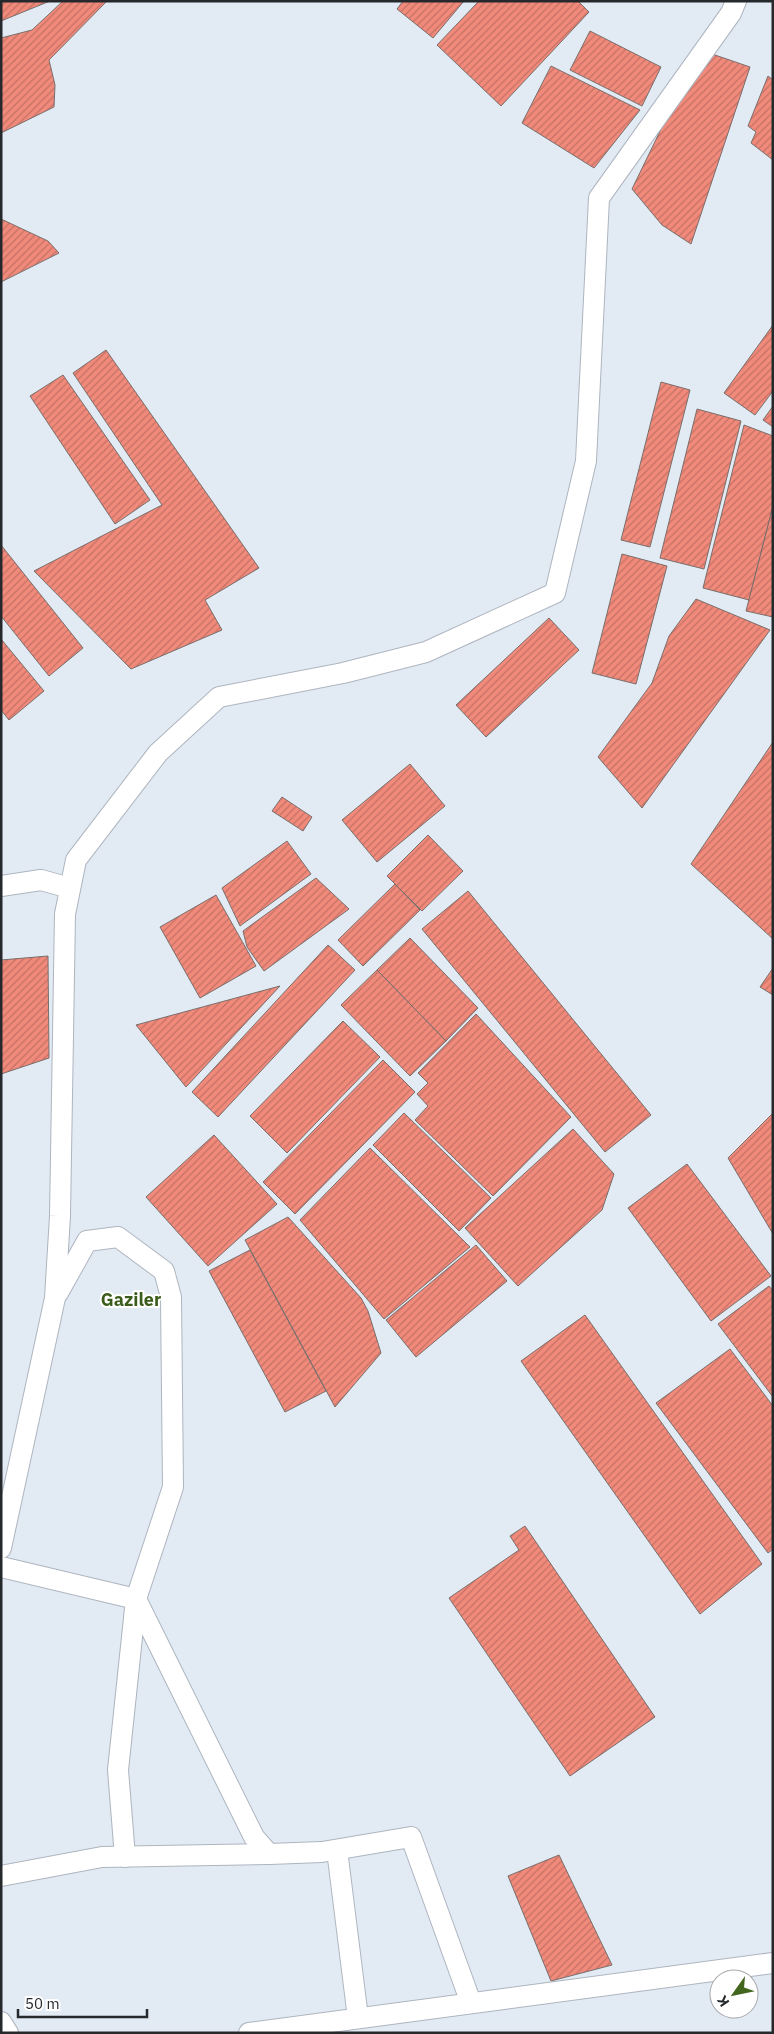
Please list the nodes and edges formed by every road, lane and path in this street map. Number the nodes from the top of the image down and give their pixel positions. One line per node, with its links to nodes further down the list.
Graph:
1 (736, 1): 3 (street)
2 (1, 886): 3 (street)
3 (70, 888): 4 (street)
4 (55, 1298): 5 (street); 7 (street)
5 (1, 1548)
6 (1, 1567): 7 (street)
7 (136, 1599): 9 (street); 10 (street)
8 (337, 1850): 9 (street); 13 (street); 14 (street)
9 (269, 1854): 10 (street)
10 (125, 1857): 11 (street)
11 (1, 1876)
12 (773, 1963): 13 (street)
13 (471, 2003): 14 (street)
14 (358, 2018): 17 (street)
15 (1, 2022): 16 (street)
16 (8, 2033)
17 (250, 2033)

